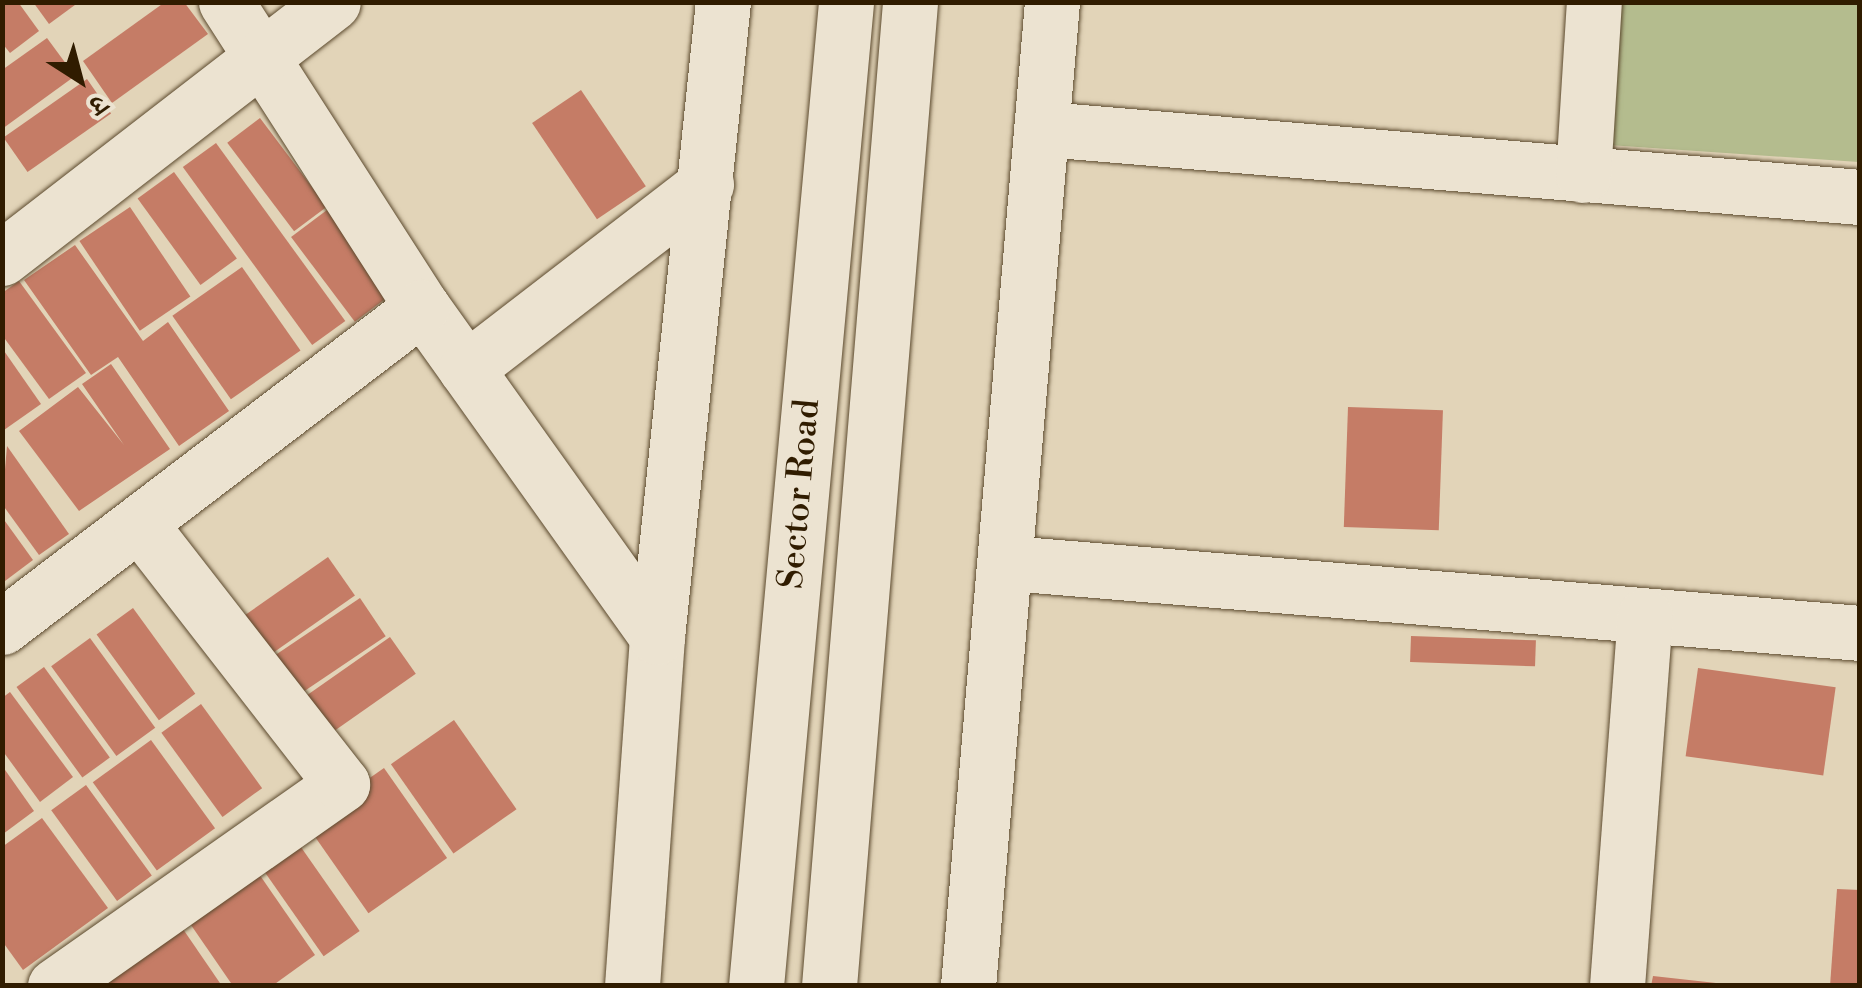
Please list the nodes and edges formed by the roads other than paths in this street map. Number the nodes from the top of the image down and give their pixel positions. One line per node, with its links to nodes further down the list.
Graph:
1 (226, 2): 8 (street)
2 (333, 2): 8 (street)
3 (724, 2): 11 (street)
4 (846, 2): 24 (street, Sector Road)
5 (910, 2): 25 (street, Sector Road)
6 (1052, 2): 9 (street)
7 (1594, 2): 10 (street)
8 (264, 56): 13 (street); 14 (street)
9 (1044, 129): 10 (street); 17 (street)
10 (1583, 175): 12 (street)
11 (706, 184): 15 (street); 21 (street)
12 (1860, 197)
13 (12, 233)
14 (422, 308): 15 (street); 16 (street)
15 (466, 369): 21 (street)
16 (141, 526): 19 (street); 22 (street)
17 (1009, 563): 18 (street); 26 (street)
18 (1645, 616): 20 (street); 27 (street)
19 (2, 627)
20 (1860, 633)
21 (657, 637): 23 (street)
22 (55, 986)
23 (632, 986)
24 (756, 986)
25 (829, 986)
26 (968, 986)
27 (1617, 986)

